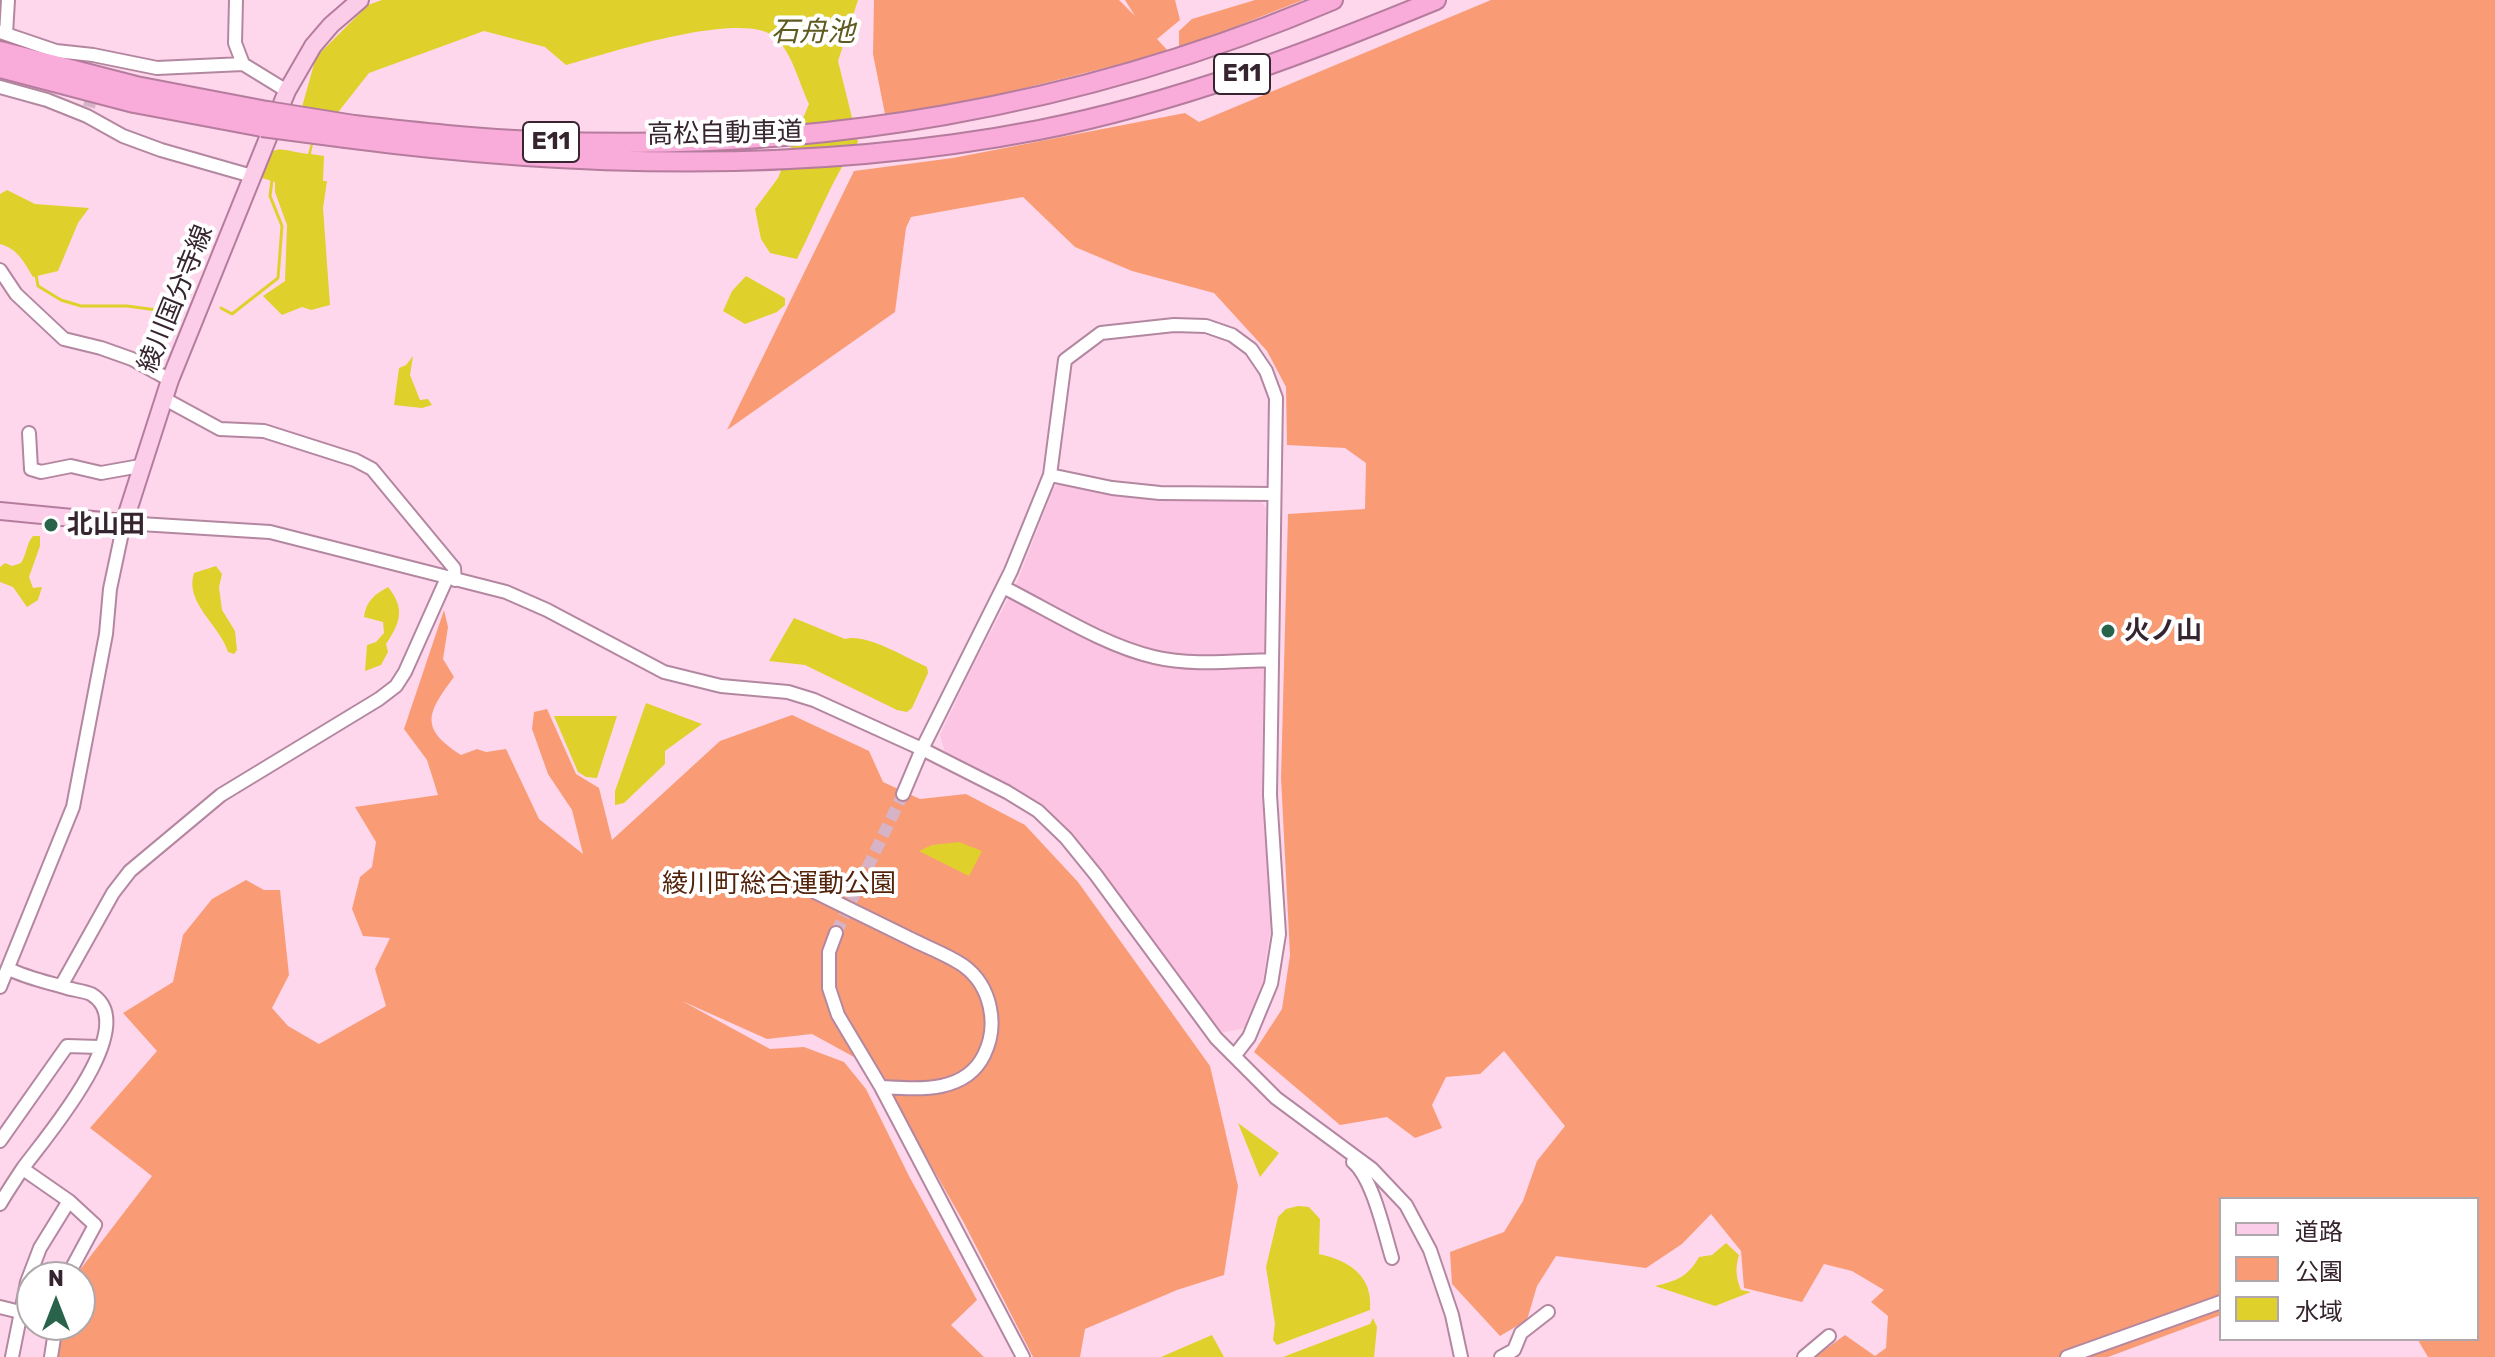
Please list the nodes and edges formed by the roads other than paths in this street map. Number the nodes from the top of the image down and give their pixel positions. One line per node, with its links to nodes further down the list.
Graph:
1 (8, 0): 6 (street)
2 (236, 0): 7 (street)
3 (360, 0): 10 (main road, 綾川国分寺線)
4 (1333, 0): 12 (highway, 高松自動車道 / E11)
5 (1436, 0): 12 (highway, 高松自動車道 / E11)
6 (2, 39): 7 (street); 11 (highway, 高松自動車道 / E11)
7 (243, 64): 10 (street)
8 (0, 68): 11 (highway, 高松自動車道 / E11)
9 (0, 87): 13 (street)
10 (287, 91): 13 (main road, 綾川国分寺線)
11 (264, 119): 12 (highway, 高松自動車道 / E11, bridge)
12 (350, 132)
13 (252, 176): 15 (main road, 綾川国分寺線)
14 (0, 270): 15 (street)
15 (170, 380): 16 (main road, 綾川国分寺線)
16 (163, 398): 18 (main road, 綾川国分寺線); 23 (street)
17 (29, 433): 18 (street)
18 (140, 466): 22 (main road, 綾川国分寺線)
19 (1050, 475): 20 (street); 20 (street); 24 (street)
20 (1274, 494): 25 (street)
21 (0, 511): 22 (main road)
22 (124, 523): 23 (street); 30 (street)
23 (451, 579): 26 (street); 31 (street)
24 (1003, 587): 25 (street); 26 (street)
25 (1271, 660): 34 (street)
26 (922, 749): 27 (street); 34 (street)
27 (903, 794)
28 (811, 890): 35 (street)
29 (836, 933): 35 (street)
30 (9, 969): 31 (street); 32 (street)
31 (61, 986): 33 (street)
32 (0, 987)
33 (99, 1047): 36 (street); 38 (street)
34 (1235, 1055): 37 (street)
35 (881, 1087): 49 (street)
36 (0, 1141)
37 (1347, 1151): 41 (street); 50 (street)
38 (23, 1169): 39 (street); 40 (street)
39 (69, 1201): 42 (street); 43 (street)
40 (0, 1204)
41 (1392, 1258)
42 (35, 1261)
43 (76, 1261)
44 (2219, 1303): 53 (street)
45 (1548, 1312): 51 (street)
46 (16, 1334): 48 (street)
47 (1829, 1336): 52 (street)
48 (12, 1357)
49 (1023, 1357)
50 (1461, 1357)
51 (1501, 1357)
52 (1804, 1357)
53 (2067, 1357)

